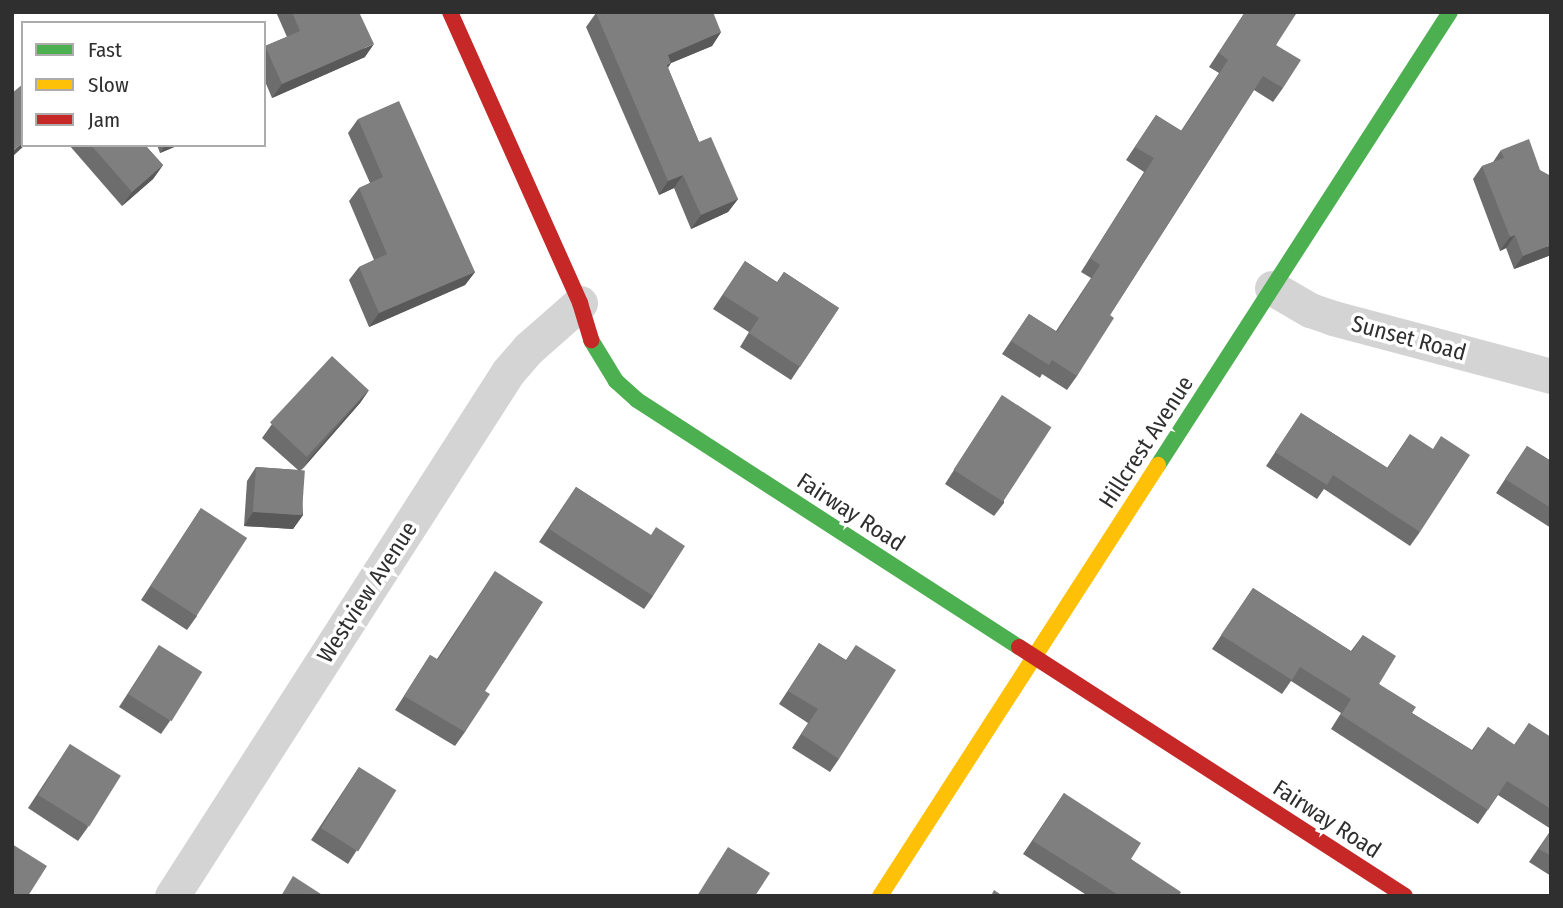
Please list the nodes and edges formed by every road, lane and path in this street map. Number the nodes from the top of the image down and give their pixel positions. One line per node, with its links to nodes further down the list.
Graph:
1 (450, 12): 4 (street, Fairway Road)
2 (1450, 12): 3 (street, Hillcrest Avenue)
3 (1272, 288): 5 (street, Sunset Road); 6 (street, Hillcrest Avenue)
4 (580, 303): 6 (street, Fairway Road); 7 (street, Westview Avenue)
5 (1551, 376)
6 (1034, 658): 8 (street, Hillcrest Avenue); 9 (street, Fairway Road)
7 (172, 896)
8 (880, 896)
9 (1405, 896)

